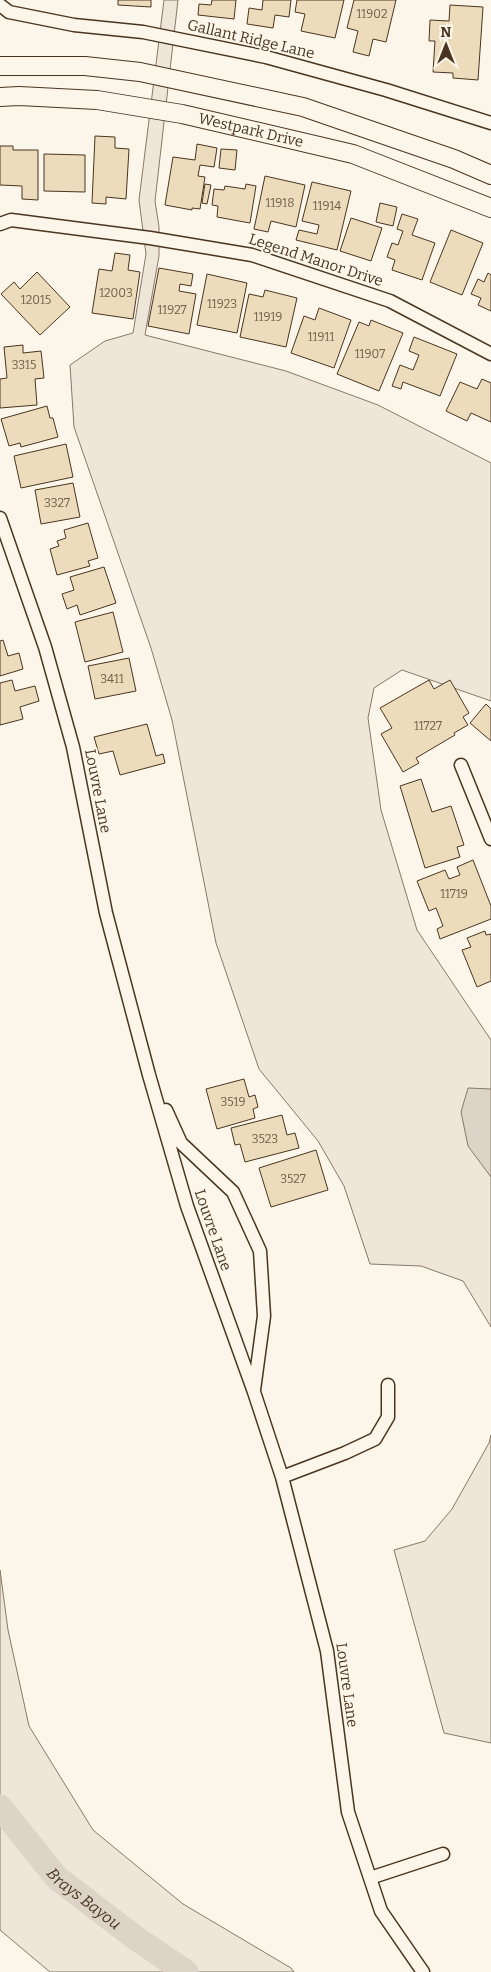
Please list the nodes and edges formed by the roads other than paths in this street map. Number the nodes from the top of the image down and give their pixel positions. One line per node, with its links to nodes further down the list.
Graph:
1 (0, 5): 4 (street, Gallant Ridge Lane)
2 (0, 66): 5 (main road)
3 (0, 97): 6 (main road, Westpark Drive)
4 (490, 120)
5 (491, 175)
6 (491, 208)
7 (0, 224): 8 (street, Legend Manor Drive)
8 (491, 354)
9 (0, 518): 12 (street, Louvre Lane)
10 (461, 765): 11 (street)
11 (491, 839)
12 (149, 1075): 14 (street, Louvre Lane); 14 (street, Louvre Lane)
13 (388, 1385): 15 (street)
14 (254, 1392): 15 (street, Louvre Lane)
15 (282, 1477): 17 (street, Louvre Lane)
16 (443, 1854): 17 (street)
17 (370, 1878): 18 (street, Louvre Lane)
18 (423, 1972)

